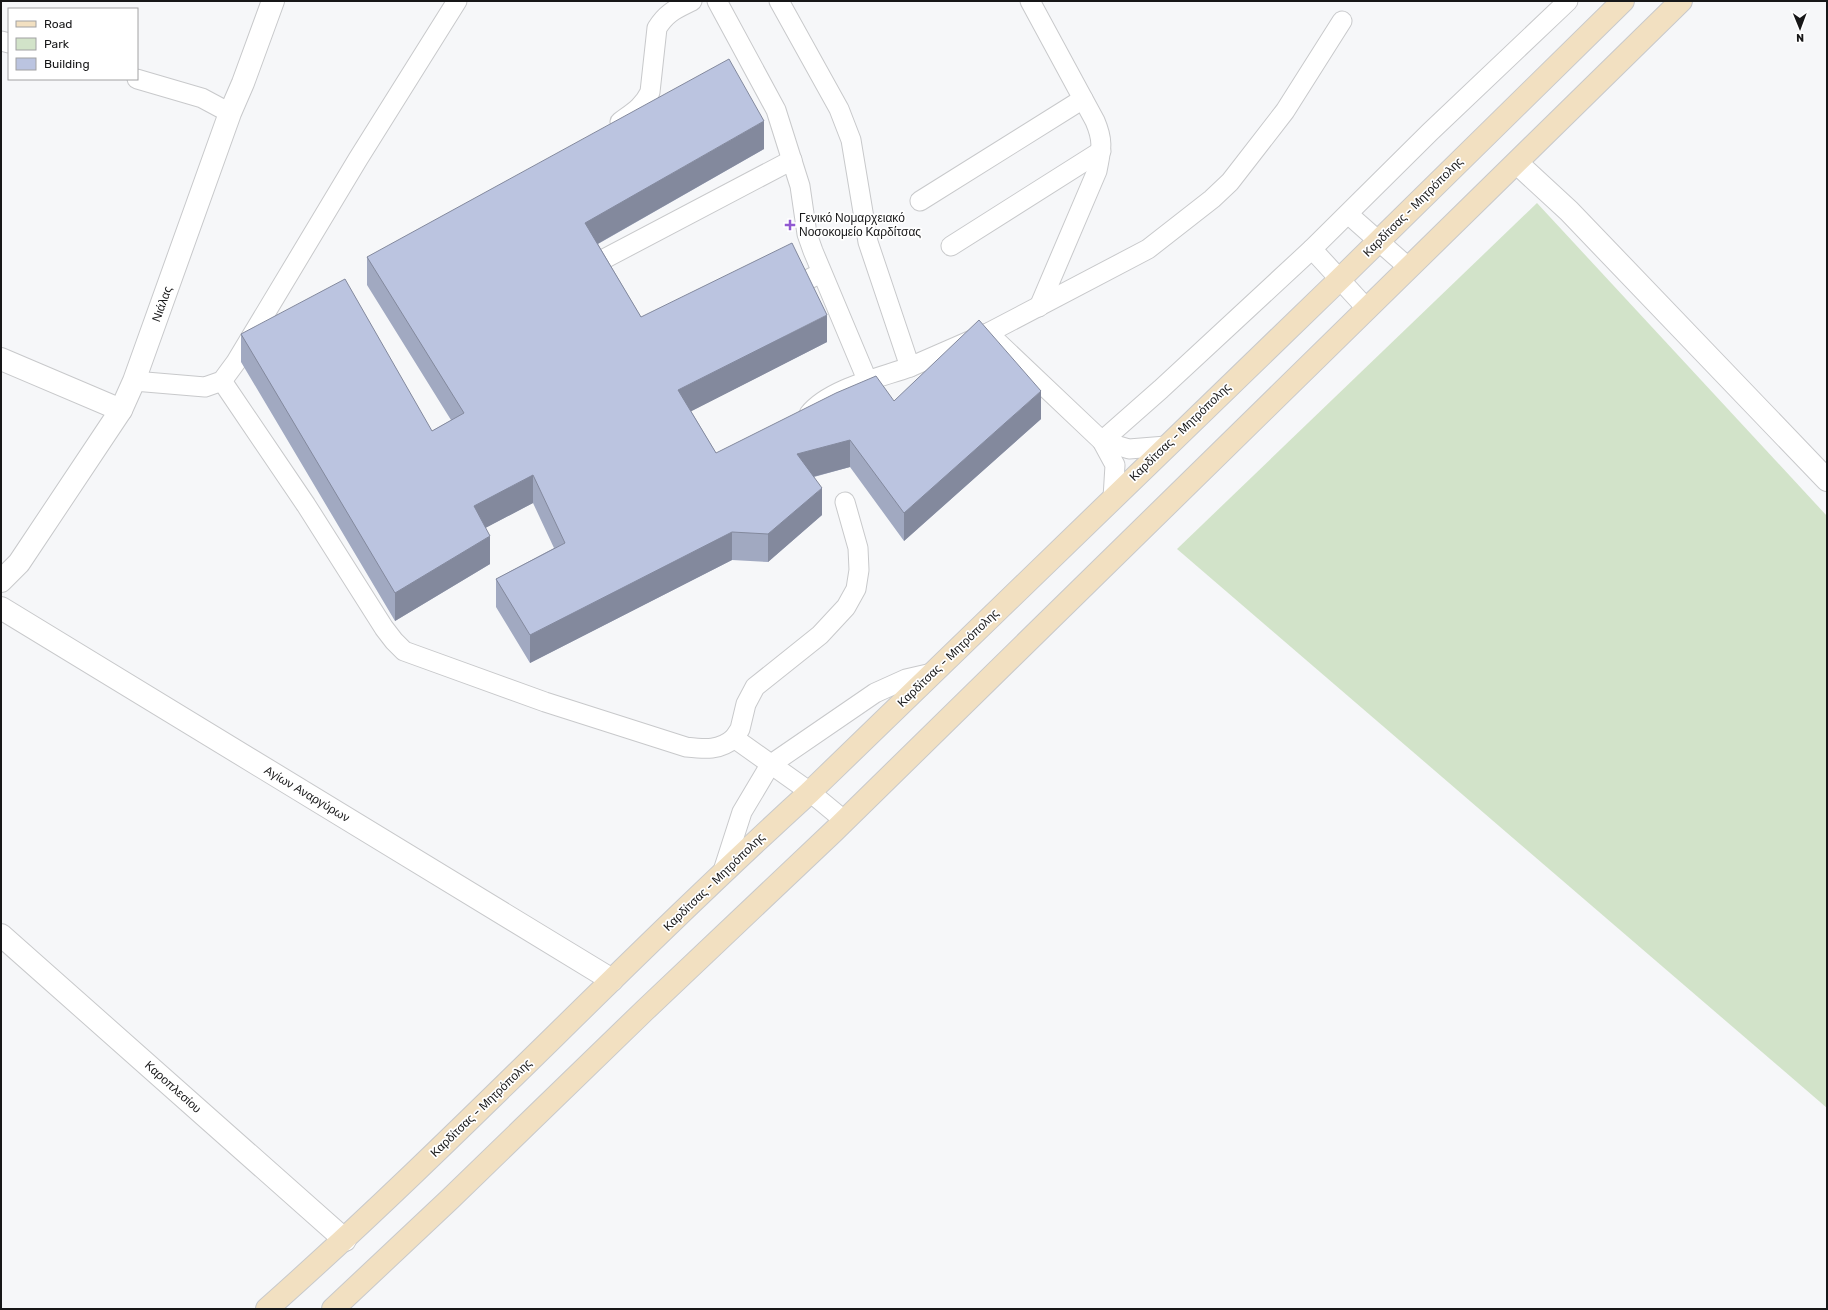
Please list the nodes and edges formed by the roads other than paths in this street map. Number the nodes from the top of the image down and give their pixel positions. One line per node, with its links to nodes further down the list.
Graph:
1 (273, 1): 13 (street, Νιάλας)
2 (457, 1): 34 (lane)
3 (692, 1): 14 (lane)
4 (717, 1): 16 (lane)
5 (779, 1): 32 (lane)
6 (1030, 1): 12 (lane)
7 (1568, 1): 19 (lane)
8 (1623, 1): 20 (main road, Καρδίτσας - Μητρόπολης)
9 (1682, 1): 17 (main road)
10 (1342, 21): 28 (lane)
11 (138, 79): 13 (lane)
12 (1083, 99): 15 (lane); 18 (lane)
13 (230, 113): 33 (street, Νιάλας)
14 (619, 123)
15 (1101, 151): 21 (lane); 28 (lane)
16 (792, 160): 24 (lane); 25 (lane)
17 (1517, 163): 23 (main road); 40 (street)
18 (920, 201)
19 (1348, 214): 20 (lane); 22 (lane)
20 (1379, 241): 23 (lane); 26 (main road, Καρδίτσας - Μητρόπολης)
21 (951, 246)
22 (1312, 249): 26 (lane); 38 (lane)
23 (1409, 268): 29 (main road)
24 (821, 273): 27 (lane); 35 (lane)
25 (569, 278)
26 (1340, 279): 29 (lane); 39 (main road, Καρδίτσας - Μητρόπολης)
27 (773, 297)
28 (1039, 307): 30 (lane)
29 (1367, 309): 50 (main road)
30 (988, 333): 32 (lane); 38 (lane)
31 (1, 359): 36 (street)
32 (910, 367): 35 (lane)
33 (134, 381): 34 (lane); 36 (street, Νιάλας)
34 (222, 381): 47 (lane)
35 (868, 382): 37 (lane)
36 (122, 410): 43 (street, Νιάλας)
37 (806, 421)
38 (1102, 440): 39 (lane); 41 (lane)
39 (1166, 446): 41 (main road, Καρδίτσας - Μητρόπολης)
40 (1826, 478)
41 (1113, 498): 46 (main road, Καρδίτσας - Μητρόπολης)
42 (845, 502): 47 (lane)
43 (10, 560): 44 (street, Νιάλας)
44 (1, 581)
45 (1, 608): 53 (street, Αγίων Αναργύρων)
46 (932, 673): 48 (lane); 49 (main road, Καρδίτσας - Μητρόπολης)
47 (734, 738): 48 (lane)
48 (770, 765): 49 (lane); 51 (lane)
49 (810, 792): 50 (lane); 51 (main road, Καρδίτσας - Μητρόπολης)
50 (845, 821): 56 (main road)
51 (723, 871): 53 (main road, Καρδίτσας - Μητρόπολης)
52 (1, 934): 54 (street, Καροπλεσίου)
53 (612, 980): 54 (main road, Καρδίτσας - Μητρόπολης)
54 (345, 1240): 55 (main road, Καρδίτσας - Μητρόπολης)
55 (267, 1309)
56 (333, 1309)

